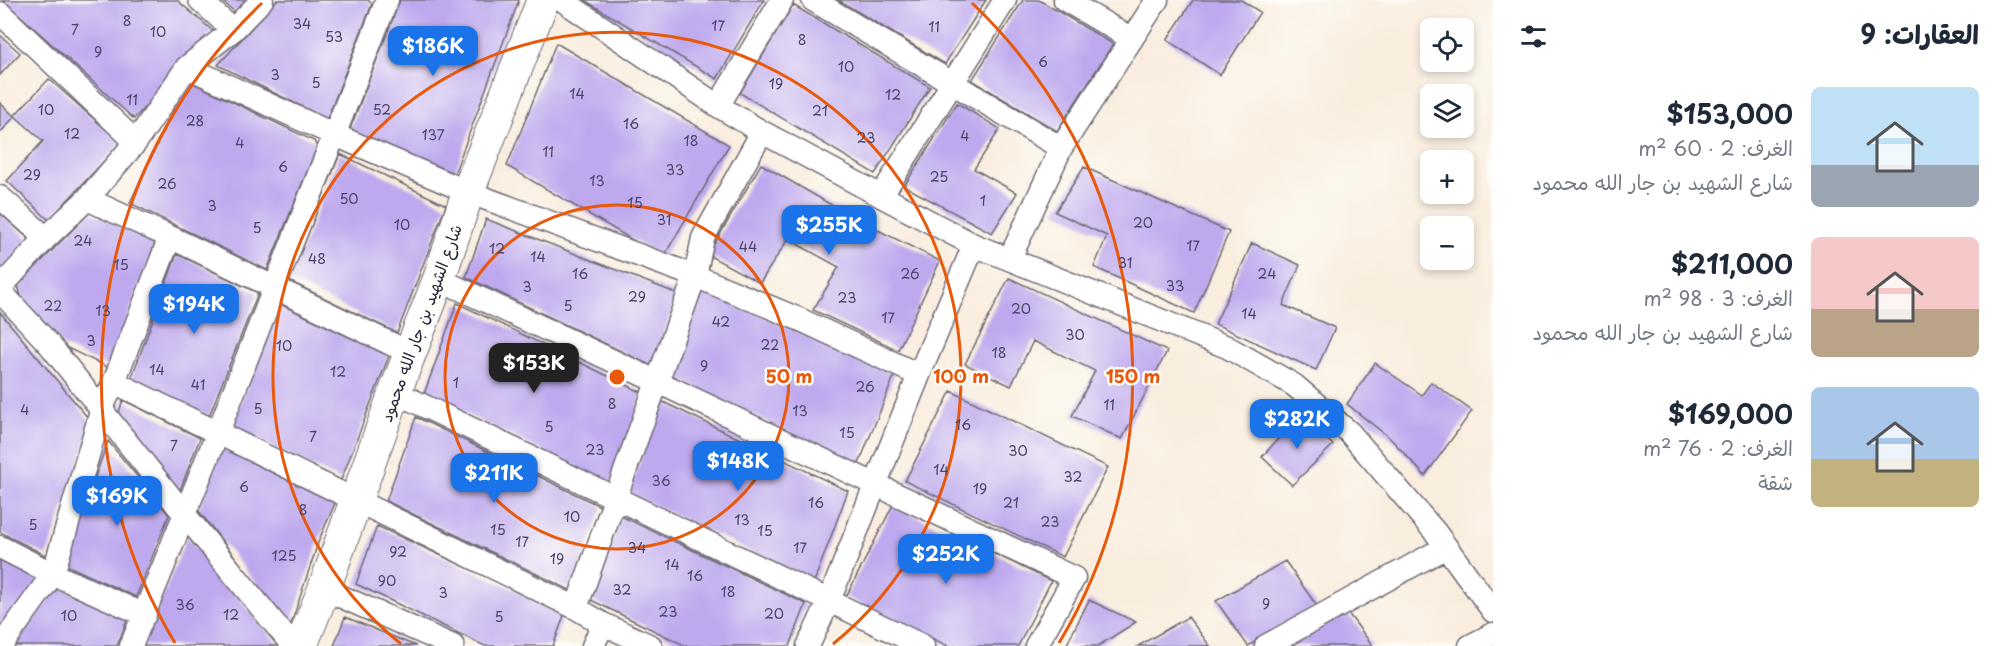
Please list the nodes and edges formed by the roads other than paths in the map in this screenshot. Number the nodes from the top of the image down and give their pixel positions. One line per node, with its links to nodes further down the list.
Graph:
1 (200, 0): 12 (street)
2 (262, 0): 12 (street)
3 (387, 0): 18 (street)
4 (543, 0): 21 (street, شارع الشهيد بن جار الله محمود)
5 (562, 0): 16 (street)
6 (782, 0): 16 (street)
7 (813, 0): 15 (street)
8 (1005, 0): 15 (street)
9 (1065, 0): 13 (street)
10 (1157, 0): 13 (street)
11 (0, 13): 19 (street)
12 (233, 30): 14 (street)
13 (1131, 39): 20 (street)
14 (187, 67): 18 (street); 19 (street)
15 (953, 84): 20 (street); 22 (street)
16 (718, 106): 17 (street)
17 (762, 132): 22 (street); 29 (street)
18 (335, 135): 21 (street); 31 (street)
19 (136, 142): 24 (street)
20 (1061, 148): 28 (street)
21 (468, 192): 29 (street); 30 (street, شارع الشهيد بن جار الله محمود)
22 (881, 196): 27 (street)
23 (0, 197): 26 (street)
24 (87, 199): 25 (street); 26 (street)
25 (170, 237): 31 (street); 35 (street)
26 (46, 238): 32 (street)
27 (974, 245): 28 (street); 34 (street)
28 (1010, 258): 45 (street)
29 (695, 276): 34 (street); 36 (street)
30 (439, 279): 33 (street, شارع الشهيد بن جار الله محمود); 36 (street)
31 (274, 287): 33 (street); 39 (street)
32 (0, 290): 38 (street)
33 (410, 354): 37 (street, شارع الشهيد بن جار الله محمود)
34 (919, 375): 40 (street)
35 (114, 382): 38 (street); 39 (street)
36 (656, 382): 40 (street); 41 (street)
37 (395, 393): 41 (street); 42 (street, شارع الشهيد بن جار الله محمود)
38 (102, 408): 43 (street); 46 (street)
39 (218, 432): 42 (street); 43 (street)
40 (874, 485): 48 (street); 63 (street)
41 (615, 496): 48 (street); 49 (street)
42 (356, 500): 47 (street, شارع الشهيد بن جار الله محمود); 49 (street)
43 (185, 514): 51 (street); 56 (street)
44 (0, 547): 46 (street)
45 (1446, 547): 50 (street); 64 (street)
46 (53, 574): 51 (street); 54 (street)
47 (324, 589): 57 (street, شارع الشهيد بن جار الله محمود); 58 (street)
48 (829, 601): 61 (street); 62 (street)
49 (576, 608): 52 (street)
50 (1493, 611)
51 (145, 615): 55 (street)
52 (603, 624): 59 (street); 60 (street)
53 (1493, 634): 65 (street)
54 (1, 646)
55 (131, 646)
56 (293, 646)
57 (301, 646)
58 (453, 646)
59 (593, 646)
60 (651, 646)
61 (808, 646)
62 (923, 646)
63 (1036, 646)
64 (1266, 646)
65 (1470, 646)

